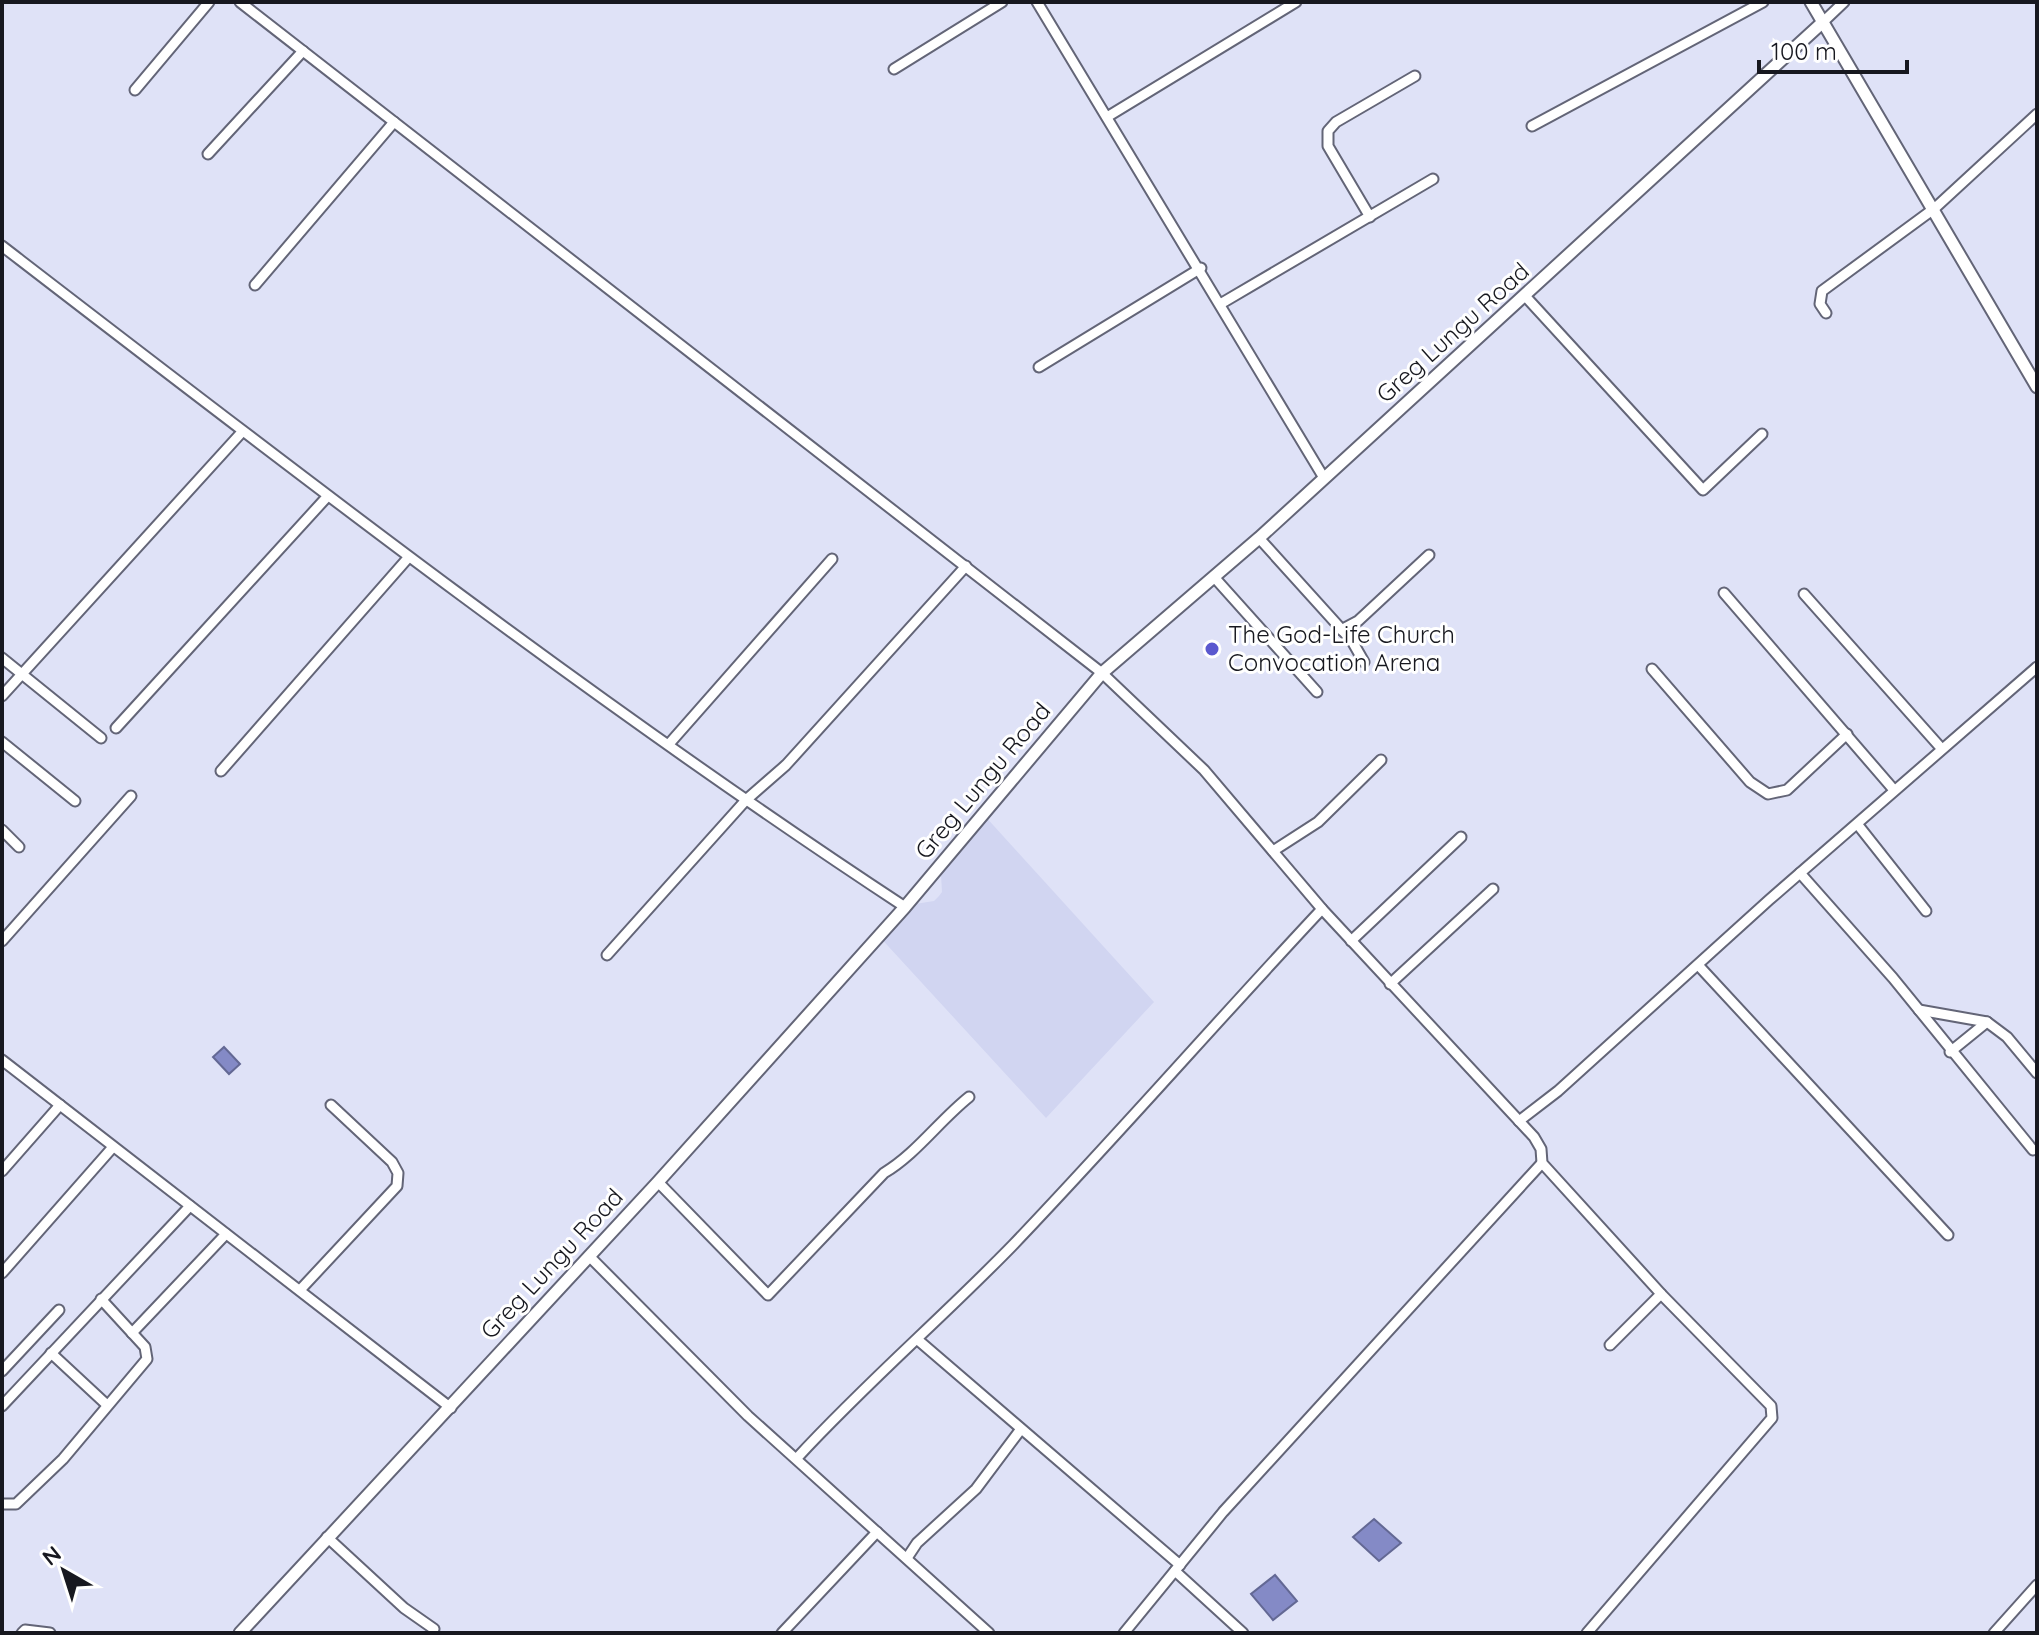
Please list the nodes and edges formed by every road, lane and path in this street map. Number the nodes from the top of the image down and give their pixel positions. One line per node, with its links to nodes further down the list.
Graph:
1 (209, 2): 13 (street)
2 (240, 2): 10 (street)
3 (1002, 2): 11 (street)
4 (1037, 2): 15 (street)
5 (1296, 2): 15 (street)
6 (1763, 2): 17 (street)
7 (1811, 2): 9 (street)
8 (1844, 2): 9 (street)
9 (1823, 22): 20 (street); 25 (street, Greg Lungu Road)
10 (303, 51): 16 (street); 18 (street)
11 (894, 69)
12 (1415, 76): 21 (street)
13 (135, 90)
14 (2037, 114): 20 (street)
15 (1107, 117): 23 (street)
16 (394, 122): 24 (street); 38 (street)
17 (1532, 126)
18 (208, 154)
19 (1433, 179): 21 (street)
20 (1935, 208): 27 (street); 29 (street)
21 (1370, 217): 26 (street)
22 (2, 246): 30 (street)
23 (1201, 268): 26 (street); 28 (street)
24 (255, 285)
25 (1526, 297): 31 (street); 32 (street, Greg Lungu Road)
26 (1222, 303): 32 (street)
27 (1826, 313)
28 (1039, 367)
29 (2037, 387)
30 (242, 432): 33 (street); 48 (street)
31 (1762, 434)
32 (1324, 478): 34 (street, Greg Lungu Road)
33 (326, 498): 36 (street); 51 (street)
34 (1259, 538): 39 (street, Greg Lungu Road); 42 (street)
35 (1429, 555): 42 (street)
36 (408, 558): 55 (street); 58 (street)
37 (832, 559): 55 (street)
38 (966, 566): 47 (street); 61 (street)
39 (1214, 577): 47 (street, Greg Lungu Road); 49 (street)
40 (1724, 593): 52 (street)
41 (1804, 594): 56 (street)
42 (1341, 630): 44 (street)
43 (2, 658): 48 (street)
44 (1364, 662)
45 (2037, 667): 56 (street)
46 (1652, 669): 52 (street)
47 (1102, 673): 67 (street); 70 (street, Greg Lungu Road)
48 (23, 675): 50 (street); 53 (street)
49 (1317, 692)
50 (2, 696)
51 (116, 728)
52 (1847, 734): 59 (street)
53 (101, 738)
54 (2, 742): 62 (street)
55 (669, 744): 61 (street)
56 (1941, 748): 59 (street)
57 (1381, 760): 67 (street)
58 (221, 771)
59 (1894, 790): 63 (street)
60 (131, 796): 73 (street)
61 (746, 800): 70 (street); 75 (street)
62 (75, 801)
63 (1858, 825): 68 (street); 72 (street)
64 (2, 830): 66 (street)
65 (1461, 837): 74 (street)
66 (19, 847)
67 (1273, 851): 71 (street)
68 (1800, 873): 76 (street); 78 (street)
69 (1493, 889): 77 (street)
70 (905, 907): 91 (street, Greg Lungu Road)
71 (1322, 909): 74 (street); 102 (street)
72 (1926, 911)
73 (2, 941)
74 (1351, 941): 77 (street)
75 (607, 955)
76 (1698, 965): 86 (street); 94 (street)
77 (1390, 984): 86 (street)
78 (1919, 1010): 79 (street); 80 (street)
79 (1987, 1022): 80 (street); 82 (street)
80 (1950, 1052): 88 (street)
81 (2, 1060): 84 (street)
82 (2037, 1073)
83 (969, 1097): 91 (street)
84 (60, 1105): 87 (street); 90 (street)
85 (331, 1105): 97 (street)
86 (1519, 1121): 89 (street)
87 (113, 1147): 92 (street); 96 (street)
88 (2033, 1150)
89 (1542, 1163): 98 (street); 115 (street)
90 (2, 1171)
91 (658, 1182): 95 (street, Greg Lungu Road)
92 (190, 1206): 93 (street); 99 (street)
93 (226, 1234): 97 (street); 101 (street)
94 (1948, 1235)
95 (589, 1256): 108 (street, Greg Lungu Road); 110 (street)
96 (2, 1273)
97 (300, 1290): 108 (street)
98 (1661, 1294): 103 (street); 125 (street)
99 (101, 1299): 101 (street); 104 (street)
100 (59, 1310): 105 (street)
101 (132, 1333): 106 (street)
102 (918, 1340): 109 (street); 110 (street)
103 (1610, 1345)
104 (51, 1353): 106 (street); 107 (street)
105 (2, 1371)
106 (107, 1405): 111 (street)
107 (2, 1406)
108 (451, 1408): 113 (street, Greg Lungu Road)
109 (1021, 1429): 114 (street); 115 (street)
110 (797, 1458): 112 (street)
111 (2, 1504)
112 (877, 1532): 114 (street); 121 (street)
113 (327, 1537): 117 (street); 120 (street, Greg Lungu Road)
114 (907, 1558): 122 (street)
115 (1178, 1568): 123 (street); 124 (street)
116 (2037, 1585): 126 (street)
117 (434, 1629)
118 (22, 1633): 119 (street)
119 (50, 1633)
120 (240, 1633)
121 (782, 1633)
122 (989, 1633)
123 (1124, 1633)
124 (1243, 1633)
125 (1587, 1633)
126 (1994, 1633)

